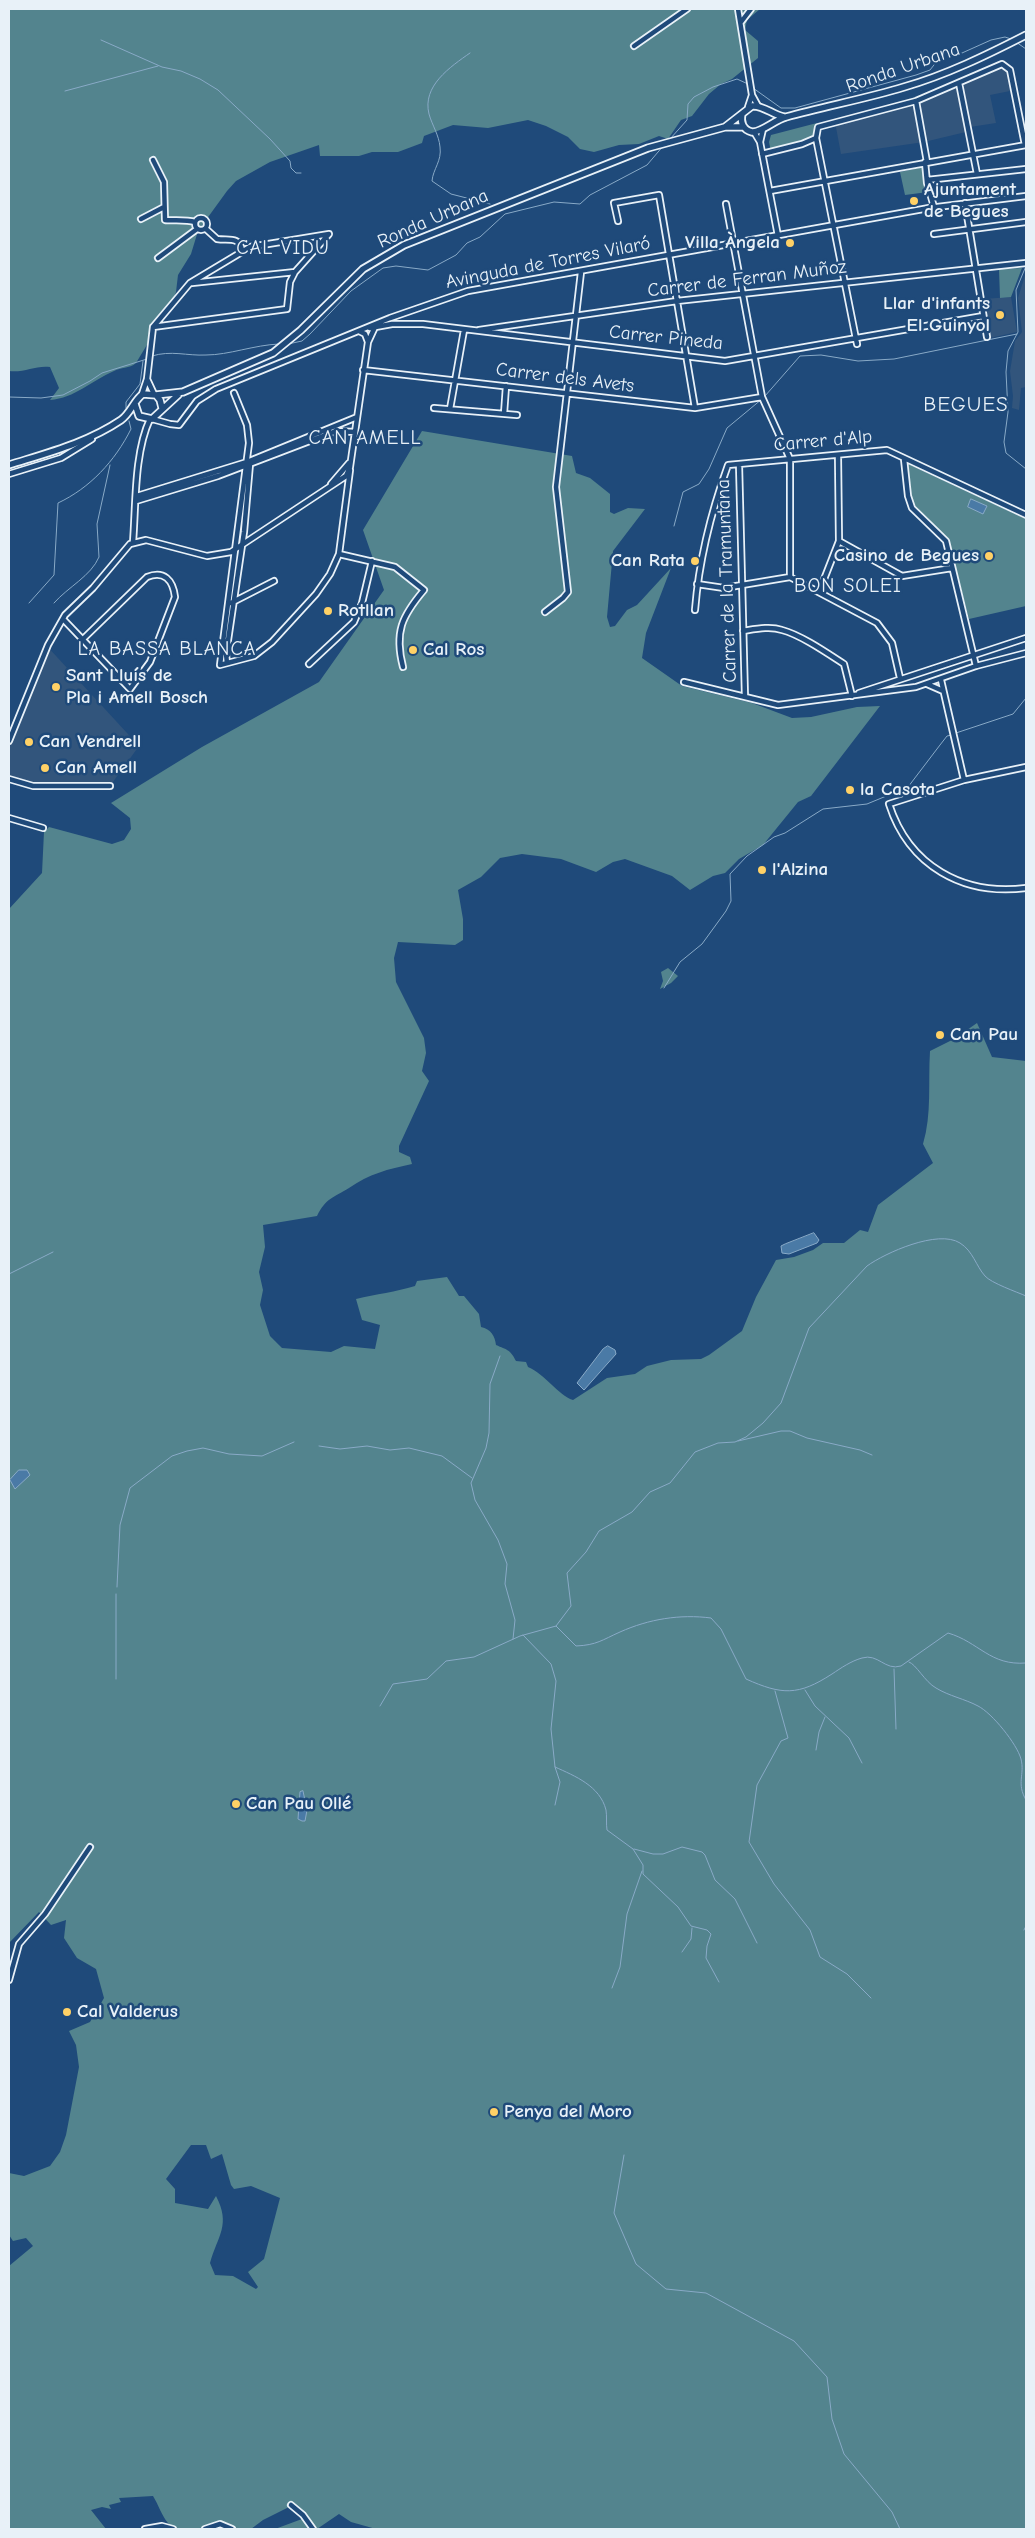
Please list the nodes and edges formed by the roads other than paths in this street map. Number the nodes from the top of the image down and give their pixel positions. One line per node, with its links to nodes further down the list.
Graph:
1 (687, 9): 6 (street)
2 (738, 9): 4 (street)
3 (751, 9): 4 (street)
4 (741, 23): 8 (street)
5 (1026, 36): 14 (main road, Ronda Urbana)
6 (634, 46)
7 (959, 83): 9 (street); 21 (street); 23 (street)
8 (752, 92): 10 (street); 11 (street)
9 (916, 101): 19 (street); 25 (street)
10 (758, 106): 11 (main road); 12 (main road)
11 (748, 107): 13 (main road, Ronda Urbana)
12 (765, 110): 14 (main road); 17 (main road)
13 (742, 114): 15 (main road, Ronda Urbana); 16 (main road)
14 (784, 117): 17 (main road, Ronda Urbana)
15 (725, 127): 16 (main road, Ronda Urbana); 76 (main road, Ronda Urbana)
16 (744, 127): 18 (main road, Ronda Urbana)
17 (764, 127): 18 (main road, Ronda Urbana); 20 (street)
18 (754, 132): 20 (street)
19 (816, 138): 22 (street); 29 (street)
20 (760, 142): 22 (street)
21 (1026, 145): 23 (street)
22 (762, 154): 30 (street)
23 (974, 154): 25 (street); 27 (street)
24 (153, 160): 35 (street)
25 (926, 162): 28 (street); 29 (street)
26 (1026, 169): 27 (street)
27 (977, 174): 28 (street)
28 (927, 180): 34 (street)
29 (825, 181): 30 (street); 40 (street)
30 (770, 191): 45 (street)
31 (1026, 196): 33 (street, Avinguda de Torres Vilaró)
32 (726, 204): 46 (street)
33 (965, 204): 34 (street, Avinguda de Torres Vilaró); 43 (street)
34 (934, 207): 40 (street, Avinguda de Torres Vilaró)
35 (164, 208): 36 (street); 38 (street)
36 (141, 219)
37 (618, 221): 48 (street)
38 (196, 222): 41 (street); 42 (street)
39 (1026, 222): 43 (street)
40 (834, 226): 45 (street, Avinguda de Torres Vilaró); 54 (street)
41 (197, 229): 42 (street); 49 (street)
42 (206, 229): 47 (street)
43 (969, 229): 44 (street); 51 (street)
44 (934, 234)
45 (778, 236): 46 (street, Avinguda de Torres Vilaró)
46 (733, 244): 48 (street, Avinguda de Torres Vilaró); 56 (street)
47 (242, 250): 52 (street); 55 (street)
48 (669, 255): 53 (street, Avinguda de Torres Vilaró); 57 (street)
49 (158, 258)
50 (1024, 263): 51 (street, Carrer de Ferran Muñoz)
51 (976, 268): 54 (street, Carrer de Ferran Muñoz); 59 (street)
52 (295, 272): 55 (street); 60 (street)
53 (581, 272): 58 (street); 63 (street, Avinguda de Torres Vilaró)
54 (845, 282): 56 (street, Carrer de Ferran Muñoz); 66 (street)
55 (190, 283): 60 (street)
56 (743, 293): 57 (street, Carrer de Ferran Muñoz); 70 (street)
57 (677, 301): 58 (street, Carrer de Ferran Muñoz); 71 (street)
58 (576, 316): 64 (street, Carrer de Ferran Muñoz); 68 (street)
59 (983, 316): 65 (street); 66 (street, Carrer Pineda)
60 (153, 327): 73 (street)
61 (375, 327): 62 (street, Carrer Pineda); 63 (street, Carrer Pineda); 67 (street)
62 (464, 330): 64 (street, Carrer Pineda); 74 (street)
63 (359, 331): 67 (street); 92 (street, Avinguda de Torres Vilaró)
64 (472, 331): 68 (street, Carrer Pineda)
65 (987, 337)
66 (856, 338): 69 (street); 70 (street, Carrer Pineda)
67 (368, 342): 72 (street)
68 (573, 343): 71 (street, Carrer Pineda); 78 (street)
69 (857, 344)
70 (755, 355): 71 (street, Carrer Pineda); 81 (street)
71 (686, 356): 84 (street)
72 (363, 370): 74 (street, Carrer dels Avets); 89 (street)
73 (147, 379): 79 (street); 80 (street)
74 (454, 380): 75 (street, Carrer dels Avets); 85 (street)
75 (506, 386): 78 (street, Carrer dels Avets); 87 (street)
76 (183, 392): 80 (main road, Ronda Urbana); 86 (main road, Ronda Urbana)
77 (234, 393): 98 (street)
78 (567, 393): 84 (street, Carrer dels Avets); 121 (street)
79 (142, 394): 80 (main road, Ronda Urbana); 82 (main road, Ronda Urbana)
80 (155, 394): 86 (main road)
81 (763, 397): 84 (street, Carrer dels Avets); 96 (street)
82 (135, 404): 90 (main road, Ronda Urbana); 91 (main road)
83 (434, 408): 85 (street)
84 (695, 408)
85 (450, 409): 87 (street)
86 (161, 410): 91 (main road, Ronda Urbana); 92 (street)
87 (504, 414): 88 (street)
88 (517, 415)
89 (357, 417): 94 (street); 98 (street)
90 (123, 418): 91 (main road, Ronda Urbana); 93 (main road, Ronda Urbana)
91 (146, 418): 92 (street); 106 (street)
92 (166, 423)
93 (103, 431): 100 (main road, Ronda Urbana); 102 (street)
94 (355, 432): 98 (street); 101 (street)
95 (838, 455): 96 (street, Carrer d'Alp); 97 (street, Carrer d'Alp); 108 (street)
96 (790, 459): 99 (street, Carrer d'Alp); 114 (street)
97 (904, 459): 107 (street, Carrer d'Alp); 113 (street)
98 (248, 462): 106 (street); 110 (street)
99 (739, 464): 116 (street, Carrer de la Tramuntana); 117 (street, Carrer d'Alp)
100 (9, 465)
101 (348, 468): 103 (street); 103 (street)
102 (9, 474)
103 (343, 478): 104 (street); 105 (street)
104 (334, 484): 105 (street); 110 (street)
105 (345, 490): 111 (street)
106 (136, 498): 109 (street)
107 (1026, 515)
108 (839, 541): 113 (street); 118 (street)
109 (133, 542): 110 (street); 122 (street)
110 (238, 546): 119 (street)
111 (339, 554): 112 (street); 128 (street)
112 (372, 561): 129 (street); 131 (street)
113 (952, 568): 127 (street)
114 (790, 577): 116 (street); 118 (street)
115 (274, 581): 119 (street)
116 (743, 583): 117 (street); 123 (street, Carrer de la Tramuntana)
117 (697, 584): 120 (street)
118 (819, 592): 132 (street)
119 (230, 603): 128 (street); 128 (street)
120 (695, 610)
121 (545, 612)
122 (63, 619): 125 (street); 139 (street)
123 (743, 631): 137 (street); 138 (street, Carrer de la Tramuntana)
124 (1026, 638): 127 (street)
125 (82, 640): 125 (street)
126 (1026, 653): 130 (street)
127 (972, 654): 130 (street); 132 (street)
128 (227, 664)
129 (309, 664)
130 (976, 666): 133 (street)
131 (403, 667)
132 (900, 678): 137 (street)
133 (941, 680): 135 (street); 136 (street)
134 (684, 682): 138 (street)
135 (927, 684): 136 (street); 137 (street)
136 (943, 691): 142 (street)
137 (852, 696): 138 (street)
138 (745, 697)
139 (9, 741)
140 (1026, 767): 142 (street)
141 (9, 779): 143 (street)
142 (964, 780): 146 (street)
143 (110, 786)
144 (9, 818): 145 (street)
145 (43, 828)
146 (1026, 888)
147 (90, 1847): 148 (street)
148 (9, 1980)
149 (291, 2505): 154 (street)
150 (144, 2529): 151 (street)
151 (174, 2529)
152 (205, 2529): 153 (street)
153 (232, 2529)
154 (313, 2529)

